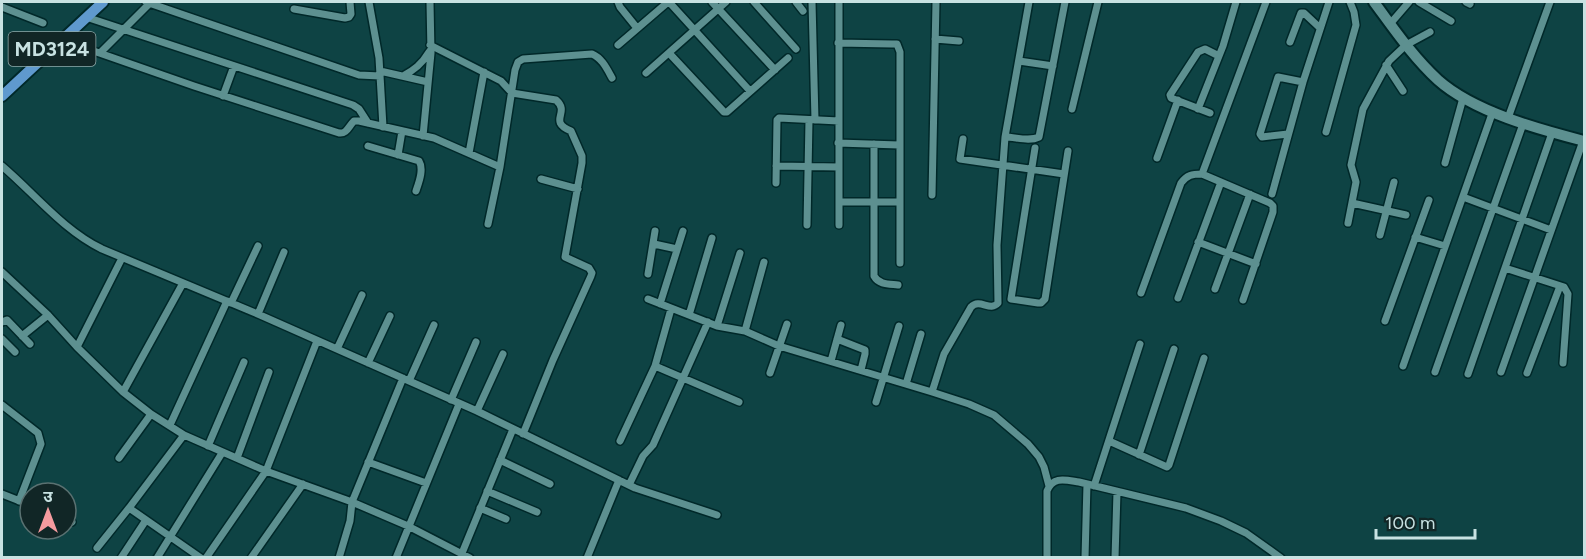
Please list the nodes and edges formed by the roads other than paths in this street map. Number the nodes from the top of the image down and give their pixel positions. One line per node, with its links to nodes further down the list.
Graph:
1 (103, 2): 30 (main road, MD3124)
2 (148, 2): 36 (street); 58 (street)
3 (350, 2): 28 (street)
4 (369, 2): 58 (street)
5 (430, 2): 46 (street)
6 (618, 2): 34 (street)
7 (668, 2): 34 (street); 37 (street)
8 (712, 2): 27 (street)
9 (726, 2): 27 (street)
10 (754, 2): 47 (street)
11 (795, 2): 29 (street)
12 (812, 2): 76 (street)
13 (839, 2): 43 (street)
14 (936, 2): 39 (street)
15 (1029, 2): 52 (street)
16 (1065, 2): 55 (street)
17 (1098, 2): 71 (street)
18 (1236, 2): 50 (street)
19 (1266, 2): 107 (street)
20 (1329, 2): 35 (street)
21 (1350, 2): 82 (street)
22 (1374, 2): 33 (main road)
23 (1409, 2): 33 (street)
24 (1419, 2): 31 (street)
25 (1550, 2): 75 (street)
26 (2, 5): 32 (street)
27 (718, 8): 37 (street); 56 (street)
28 (294, 9)
29 (803, 11)
30 (86, 17): 36 (street); 40 (main road, MD3124)
31 (1451, 21)
32 (43, 23)
33 (1390, 24): 45 (main road)
34 (638, 28): 44 (street)
35 (1320, 28): 42 (street); 63 (street)
36 (123, 29): 48 (street); 54 (street)
37 (693, 30): 49 (street); 64 (street)
38 (1431, 32): 45 (street)
39 (935, 39): 41 (street); 116 (street)
40 (62, 40): 48 (street); 67 (main road, MD3124)
41 (959, 41)
42 (1290, 42)
43 (838, 43): 77 (street); 91 (street)
44 (618, 45)
45 (1406, 45): 53 (street); 69 (main road)
46 (430, 48): 57 (street); 60 (street); 62 (street)
47 (796, 49)
48 (100, 53): 68 (street)
49 (669, 53): 59 (street); 64 (street)
50 (1219, 56): 70 (street); 72 (street)
51 (788, 58): 56 (street)
52 (1019, 61): 55 (street); 86 (street)
53 (1386, 65): 65 (street); 122 (street)
54 (234, 66): 68 (street); 78 (street)
55 (1053, 66): 86 (street)
56 (775, 70): 64 (street)
57 (484, 72): 66 (street); 95 (street)
58 (380, 73): 60 (street); 80 (street)
59 (646, 73)
60 (403, 76): 62 (street)
61 (612, 78): 66 (street)
62 (428, 82): 85 (street)
63 (1303, 82): 84 (street); 84 (street)
64 (750, 91)
65 (1403, 91)
66 (512, 93): 102 (street); 112 (street)
67 (2, 96)
68 (223, 96): 78 (street)
69 (1463, 98): 73 (main road); 98 (street)
70 (1178, 100): 72 (street); 97 (street)
71 (1072, 109)
72 (1198, 109): 74 (street)
73 (1493, 111): 75 (main road); 117 (street)
74 (1210, 114)
75 (1508, 118): 79 (main road)
76 (812, 120): 77 (street); 101 (street); 103 (street)
77 (839, 121): 89 (street)
78 (368, 123): 80 (street)
79 (1523, 124): 83 (main road); 123 (street)
80 (383, 126): 81 (street)
81 (402, 131): 85 (street); 96 (street)
82 (1326, 132)
83 (1552, 133): 88 (main road); 126 (street)
84 (1288, 134): 115 (street)
85 (423, 136): 95 (street)
86 (1005, 137): 99 (street)
87 (963, 139): 99 (street)
88 (1584, 141): 131 (street)
89 (838, 143): 90 (street); 104 (street)
90 (874, 144): 91 (street); 120 (street)
91 (899, 145): 121 (street)
92 (368, 146): 96 (street)
93 (1035, 148): 105 (street)
94 (1068, 151): 106 (street)
95 (469, 153): 102 (street)
96 (398, 155): 113 (street)
97 (1157, 158)
98 (1445, 163)
99 (1003, 165): 105 (street); 211 (street)
100 (2, 166): 145 (street)
101 (776, 166): 103 (street); 110 (street)
102 (500, 167): 128 (street)
103 (808, 167): 104 (street); 129 (street)
104 (839, 167): 119 (street)
105 (1032, 169): 106 (street); 106 (street)
106 (1064, 174)
107 (1202, 174): 109 (street); 157 (street)
108 (541, 179): 112 (street)
109 (1221, 182): 114 (street); 137 (street)
110 (776, 183)
111 (1394, 183): 124 (street)
112 (578, 189): 221 (street)
113 (416, 190)
114 (1250, 194): 144 (street); 148 (street)
115 (1272, 194)
116 (932, 195)
117 (1462, 198): 123 (street); 140 (street)
118 (1429, 200): 135 (street)
119 (839, 202): 120 (street); 130 (street)
120 (874, 202): 121 (street); 154 (street)
121 (900, 202): 147 (street)
122 (1352, 203): 124 (street); 127 (street)
123 (1493, 208): 126 (street); 201 (street)
124 (1386, 211): 125 (street); 134 (street)
125 (1406, 215)
126 (1522, 219): 131 (street); 149 (street)
127 (1348, 223)
128 (488, 224)
129 (807, 225)
130 (839, 225)
131 (1551, 230): 152 (street)
132 (656, 231): 138 (street)
133 (683, 231): 141 (street)
134 (1380, 235)
135 (1415, 237): 140 (street); 169 (street)
136 (712, 238): 167 (street)
137 (1198, 242): 144 (street); 159 (street)
138 (654, 244): 141 (street); 151 (street)
139 (258, 246): 162 (street)
140 (1446, 246): 198 (street)
141 (677, 249): 163 (street)
142 (284, 252): 165 (street)
143 (740, 253): 174 (street)
144 (1228, 253): 148 (street); 156 (street)
145 (122, 258): 153 (street); 186 (street)
146 (764, 262): 177 (street)
147 (900, 263)
148 (1256, 264): 161 (street)
149 (1505, 268): 152 (street); 205 (street)
150 (2, 272): 166 (street)
151 (648, 274)
152 (1534, 278): 155 (street); 202 (street)
153 (183, 283): 162 (street); 210 (street)
154 (898, 285)
155 (1560, 286): 196 (street); 204 (street)
156 (1215, 289)
157 (1141, 293)
158 (362, 295): 188 (street)
159 (1178, 298)
160 (648, 299): 163 (street)
161 (1243, 300)
162 (229, 302): 165 (street); 219 (street)
163 (660, 304): 164 (street)
164 (671, 309): 167 (street); 197 (street)
165 (258, 314): 182 (street)
166 (48, 315): 179 (street); 186 (street)
167 (689, 315): 171 (street)
168 (390, 316): 195 (street)
169 (1385, 321)
170 (2, 322): 179 (street)
171 (708, 322): 174 (street); 207 (street)
172 (787, 324): 187 (street)
173 (434, 325): 208 (street)
174 (717, 326): 177 (street)
175 (842, 326): 181 (street)
176 (899, 326): 206 (street)
177 (745, 331): 187 (street)
178 (921, 334): 209 (street)
179 (22, 336): 184 (street)
180 (2, 339): 190 (street)
181 (837, 339): 193 (street); 199 (street)
182 (317, 341): 188 (street); 232 (street)
183 (476, 342): 212 (street)
184 (30, 344)
185 (1140, 344): 224 (street)
186 (77, 346): 210 (street)
187 (780, 346): 193 (street); 203 (street)
188 (337, 349): 195 (street)
189 (1174, 349): 227 (street)
190 (15, 352)
191 (503, 354): 217 (street)
192 (1204, 358): 227 (street)
193 (831, 361): 199 (street)
194 (244, 362): 225 (street)
195 (368, 363): 208 (street)
196 (1563, 363)
197 (655, 366): 207 (street); 223 (street)
198 (1403, 366)
199 (861, 370): 206 (street)
200 (268, 372): 229 (street)
201 (1435, 372)
202 (1501, 372)
203 (770, 373)
204 (1527, 373)
205 (1468, 374)
206 (884, 377): 209 (street); 214 (street)
207 (684, 379): 213 (street); 238 (street)
208 (406, 380): 212 (street); 231 (street)
209 (906, 384): 211 (street)
210 (123, 392): 218 (street)
211 (932, 392): 240 (street)
212 (451, 400): 215 (street)
213 (739, 402)
214 (876, 402)
215 (459, 404): 217 (street); 235 (street)
216 (2, 405): 234 (street)
217 (477, 411): 220 (street)
218 (152, 414): 219 (street); 228 (street)
219 (170, 425): 222 (street)
220 (513, 429): 221 (street); 230 (street)
221 (523, 434): 233 (street)
222 (184, 435): 225 (street); 246 (street)
223 (620, 441)
224 (1108, 441): 227 (street); 239 (street)
225 (208, 446): 226 (street)
226 (222, 453): 229 (street); 253 (street)
227 (1139, 455)
228 (119, 458)
229 (237, 458): 232 (street)
230 (500, 460): 237 (street); 241 (street)
231 (368, 462): 235 (street); 245 (street)
232 (266, 471): 236 (street); 256 (street)
233 (619, 480): 238 (street); 263 (street)
234 (27, 481)
235 (426, 483): 252 (street)
236 (303, 484): 245 (street); 259 (street)
237 (550, 484)
238 (629, 485): 249 (street)
239 (1090, 485): 240 (street); 242 (street); 265 (street)
240 (1049, 486): 264 (street)
241 (487, 491): 247 (street); 248 (street)
242 (1117, 492): 266 (street); 267 (street)
243 (2, 494): 244 (street)
244 (18, 501)
245 (352, 502): 252 (street); 260 (street)
246 (129, 508): 250 (street); 254 (street)
247 (480, 508): 251 (street); 255 (street)
248 (537, 512)
249 (717, 515)
250 (146, 519): 253 (street); 257 (street)
251 (506, 519)
252 (408, 526): 255 (street); 261 (street)
253 (170, 537): 256 (street); 258 (street)
254 (97, 548)
255 (461, 555): 262 (street)
256 (199, 557)
257 (121, 558)
258 (157, 558)
259 (251, 558)
260 (339, 558)
261 (396, 558)
262 (471, 558)
263 (587, 558)
264 (1047, 558)
265 (1085, 558)
266 (1115, 558)
267 (1281, 558)

